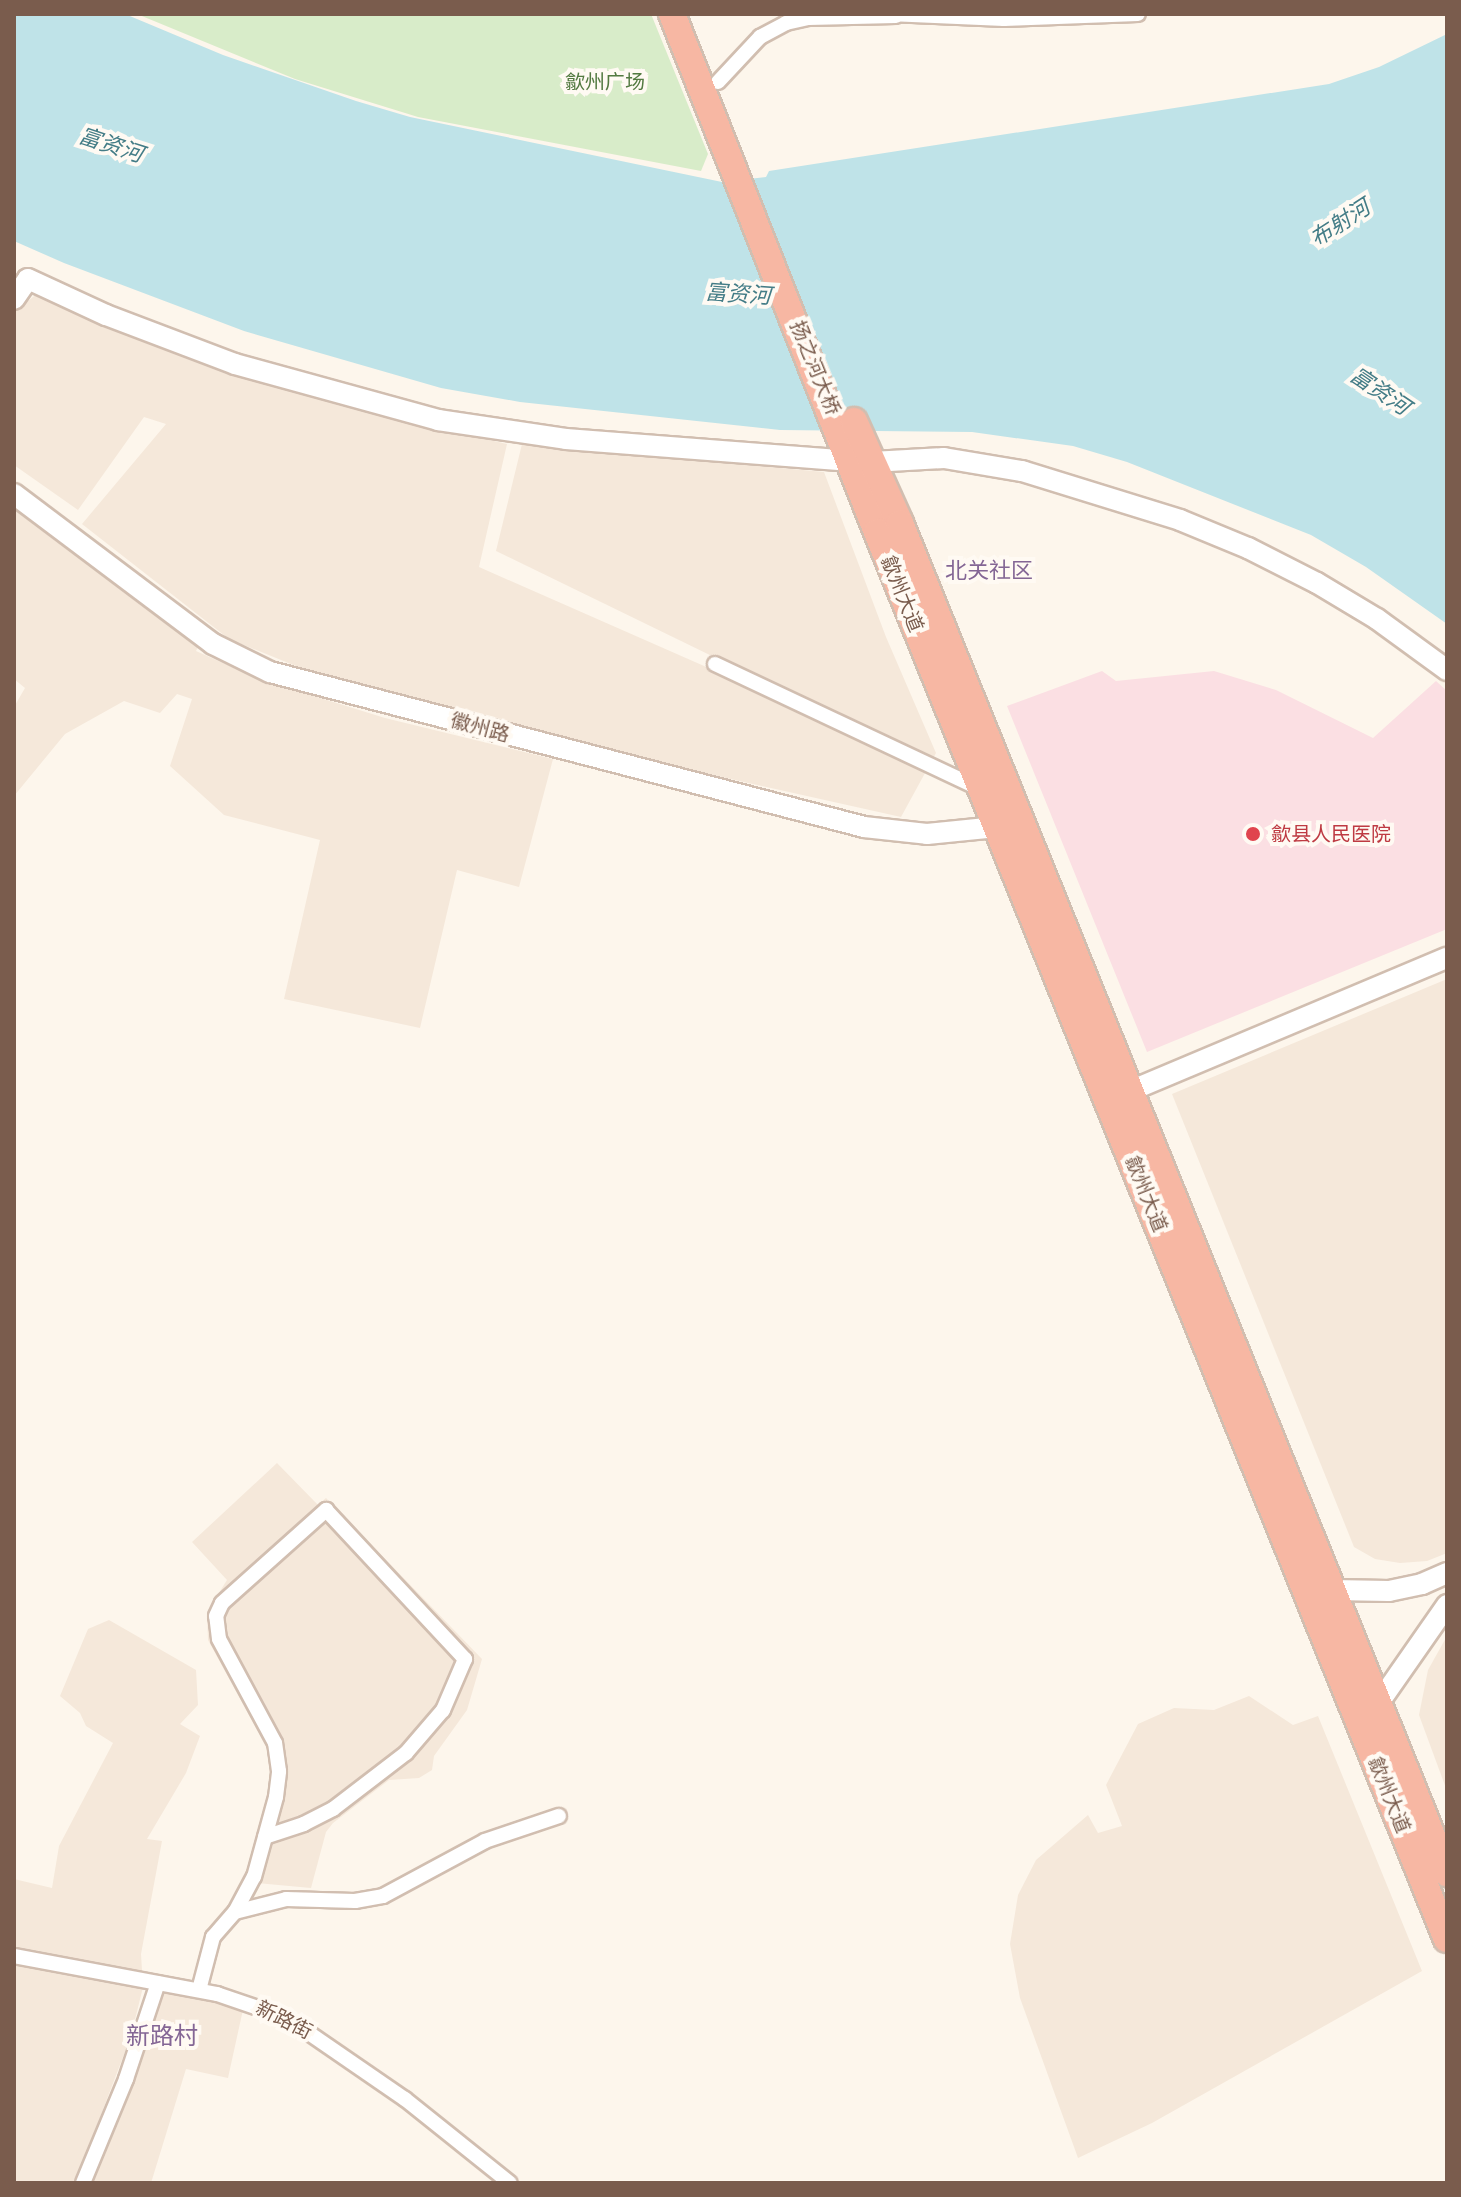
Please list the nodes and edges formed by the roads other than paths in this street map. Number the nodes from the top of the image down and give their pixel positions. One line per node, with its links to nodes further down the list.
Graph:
1 (672, 14): 6 (highway)
2 (691, 14): 5 (highway)
3 (1138, 14): 4 (street)
4 (895, 15): 5 (street)
5 (718, 82): 6 (highway)
6 (736, 150): 9 (highway, 扬之河大桥)
7 (21, 276): 8 (street); 9 (street)
8 (14, 299)
9 (858, 453): 12 (street); 13 (highway, 歙州大道); 16 (highway, 歙州大道)
10 (14, 494): 14 (street, 徽州路)
11 (715, 664): 13 (street)
12 (1447, 670)
13 (981, 789): 14 (highway, 歙州大道)
14 (997, 827): 25 (highway, 歙州大道)
15 (1447, 958): 16 (street)
16 (1130, 1091): 18 (highway, 歙州大道)
17 (1447, 1573): 18 (street)
18 (1332, 1590): 20 (highway, 歙州大道)
19 (1447, 1605): 20 (street)
20 (1378, 1704): 23 (highway, 歙州大道)
21 (559, 1816): 24 (street)
22 (265, 1837): 22 (street); 24 (street)
23 (1447, 1873)
24 (235, 1912): 28 (street)
25 (1447, 1939)
26 (14, 1956): 27 (street, 新路街)
27 (158, 1983): 28 (street, 新路街); 29 (street)
28 (199, 1990): 30 (street, 新路街)
29 (83, 2183)
30 (510, 2183)

